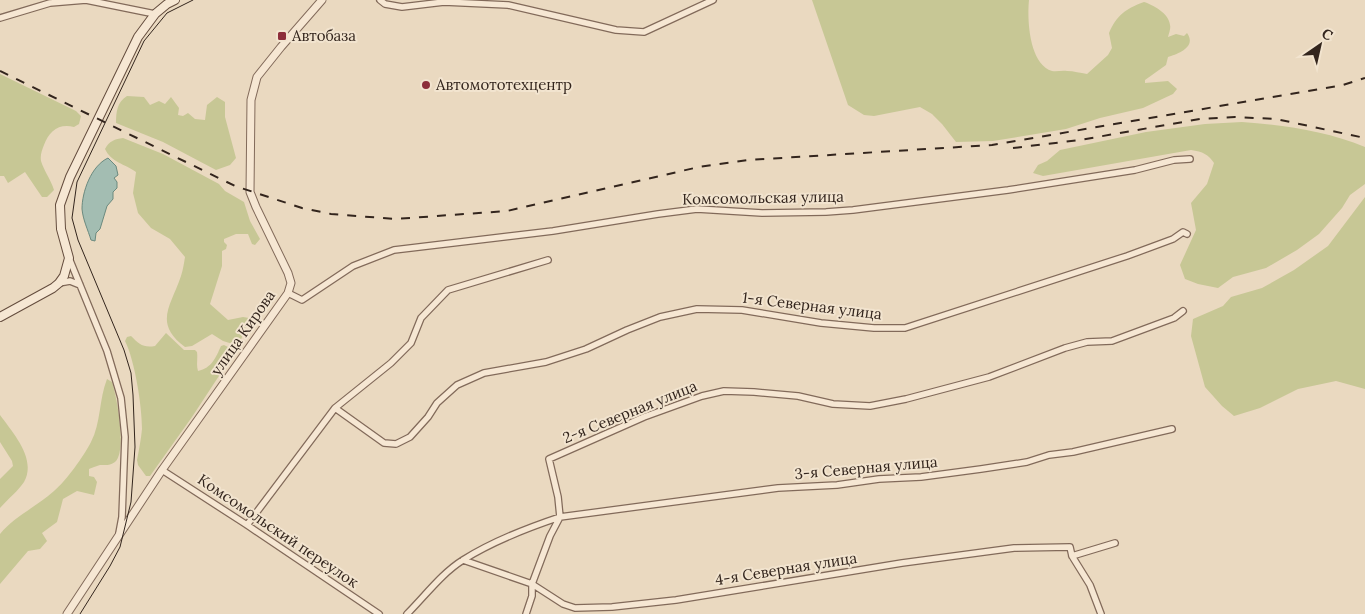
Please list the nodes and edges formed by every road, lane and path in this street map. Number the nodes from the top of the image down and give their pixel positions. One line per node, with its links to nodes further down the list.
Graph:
1 (175, 0): 5 (main road, улица Кирова)
2 (322, 0): 13 (street, улица Кирова)
3 (380, 0): 4 (street)
4 (713, 0)
5 (155, 14): 6 (street); 9 (main road, улица Кирова)
6 (0, 18)
7 (1190, 159): 13 (street, Комсомольская улица)
8 (1187, 234): 16 (street, 1-я Северная улица)
9 (69, 258): 11 (main road); 12 (street, улица Кирова)
10 (548, 260): 16 (street)
11 (59, 283): 12 (street); 15 (main road)
12 (80, 285): 21 (street, улица Кирова)
13 (288, 293): 18 (street, улица Кирова)
14 (1183, 311): 19 (street, 2-я Северная улица)
15 (0, 317)
16 (335, 408): 20 (street)
17 (1172, 429): 19 (street, 3-я Северная улица)
18 (162, 470): 20 (street, Комсомольский переулок); 21 (street, улица Кирова)
19 (560, 517): 24 (street); 25 (street)
20 (247, 525): 27 (street, Комсомольский переулок)
21 (119, 533): 26 (street, улица Кирова)
22 (1115, 542): 23 (street)
23 (1072, 556): 25 (street, 4-я Северная улица); 30 (street)
24 (463, 560): 25 (street, 4-я Северная улица); 28 (street)
25 (532, 584): 29 (street)
26 (67, 614)
27 (379, 614)
28 (407, 614)
29 (526, 614)
30 (1101, 614)

